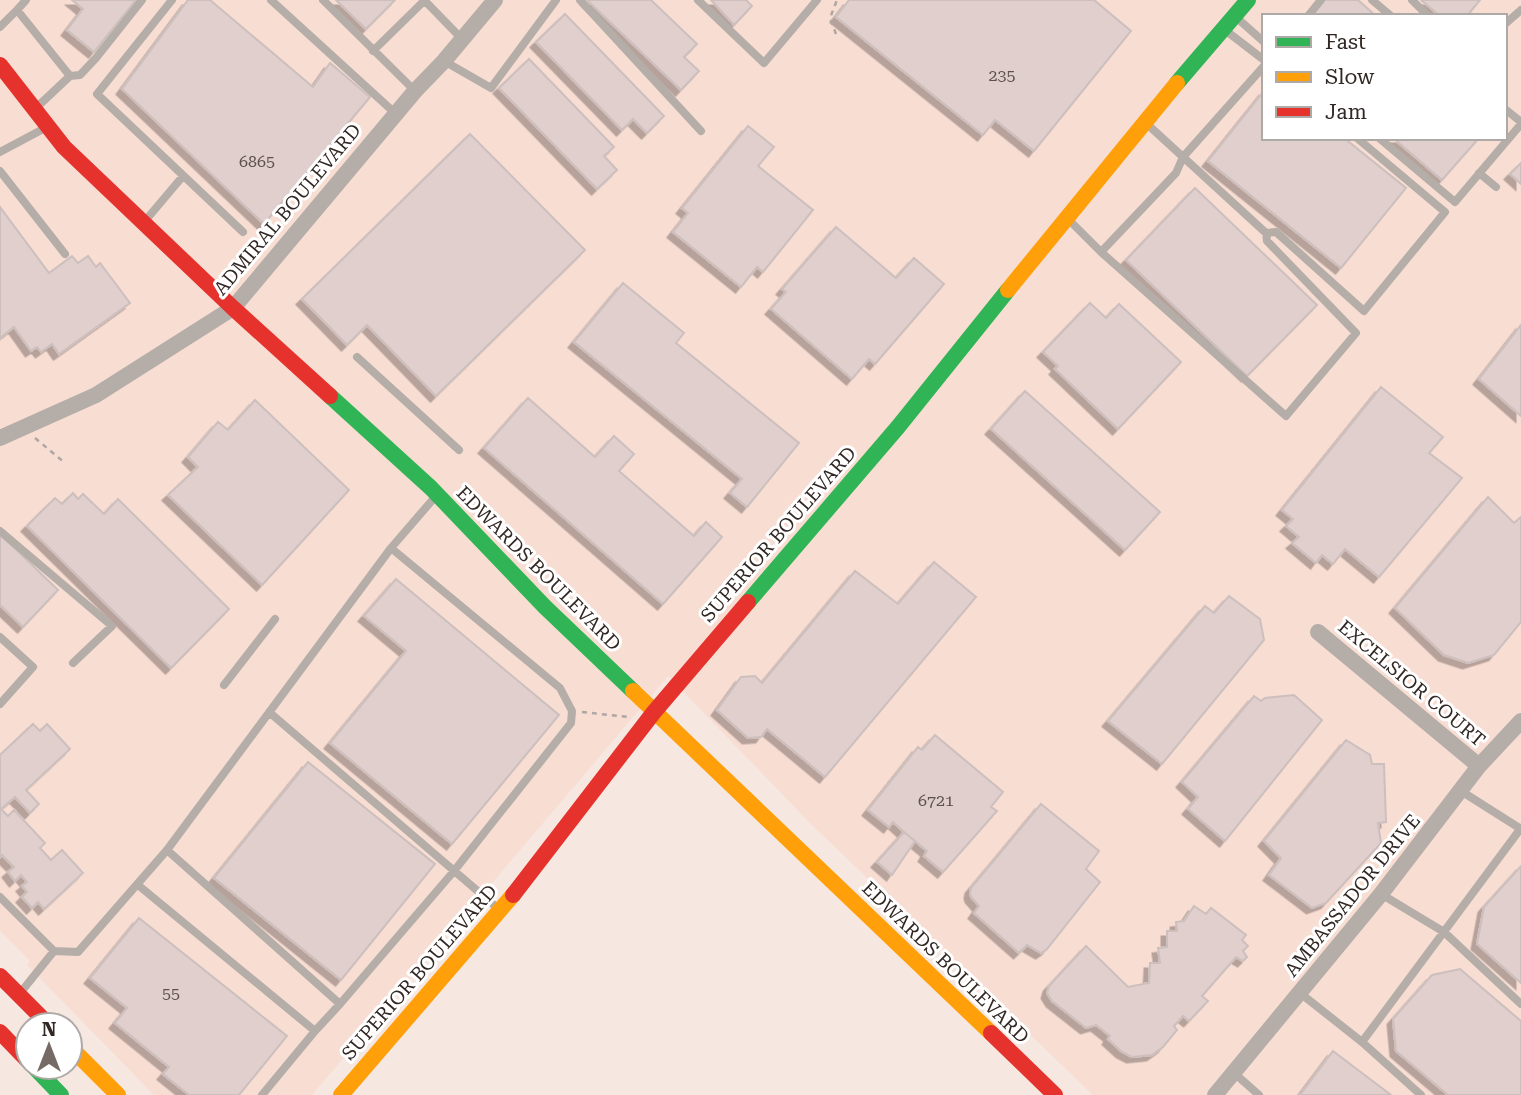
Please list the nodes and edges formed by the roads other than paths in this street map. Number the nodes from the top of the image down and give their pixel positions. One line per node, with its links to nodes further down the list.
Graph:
1 (26, 0): 16 (lane)
2 (142, 0): 31 (lane)
3 (172, 0): 48 (lane)
4 (271, 0): 35 (lane)
5 (323, 0): 26 (lane)
6 (424, 0): 24 (lane); 26 (lane)
7 (495, 0): 24 (street, ADMIRAL BOULEVARD)
8 (556, 0): 27 (lane)
9 (580, 0): 39 (lane)
10 (698, 0): 11 (lane)
11 (817, 0)
12 (1248, 0): 21 (street, SUPERIOR BOULEVARD)
13 (1321, 0): 18 (lane)
14 (1372, 0): 19 (lane)
15 (1412, 0): 20 (lane)
16 (17, 10): 23 (lane); 31 (lane)
17 (1521, 10): 22 (lane)
18 (1310, 14)
19 (1389, 14)
20 (1427, 14)
21 (1228, 22): 25 (lane); 28 (lane); 36 (street, SUPERIOR BOULEVARD)
22 (1507, 22)
23 (0, 27)
24 (462, 39): 27 (street, ADMIRAL BOULEVARD)
25 (1262, 41)
26 (373, 51): 32 (lane)
27 (444, 61): 32 (street, ADMIRAL BOULEVARD)
28 (1262, 61)
29 (0, 65): 33 (street, EDWARDS BOULEVARD)
30 (1262, 65): 45 (lane)
31 (70, 76): 33 (lane)
32 (415, 90): 35 (street, ADMIRAL BOULEVARD)
33 (34, 110): 38 (street, EDWARDS BOULEVARD)
34 (1507, 111): 37 (lane)
35 (396, 114): 56 (street, ADMIRAL BOULEVARD)
36 (1144, 122): 45 (lane); 50 (street, SUPERIOR BOULEVARD)
37 (1521, 123): 42 (lane)
38 (47, 127): 44 (lane); 51 (street, EDWARDS BOULEVARD)
39 (701, 131)
40 (1359, 140): 53 (lane)
41 (1381, 140): 47 (lane)
42 (1507, 140)
43 (1507, 140): 47 (lane)
44 (0, 152)
45 (1183, 157): 53 (lane); 54 (lane)
46 (0, 171): 55 (lane)
47 (1479, 173): 49 (lane)
48 (183, 176): 51 (lane); 52 (lane)
49 (1496, 187)
50 (1067, 219): 54 (lane); 70 (street, SUPERIOR BOULEVARD)
51 (145, 221): 56 (street, EDWARDS BOULEVARD)
52 (243, 232)
53 (1266, 233): 54 (lane)
54 (1101, 252)
55 (65, 254)
56 (233, 308): 58 (street, ADMIRAL BOULEVARD); 60 (street, EDWARDS BOULEVARD)
57 (357, 357): 59 (lane)
58 (0, 438)
59 (459, 450)
60 (437, 495): 62 (lane); 70 (street, EDWARDS BOULEVARD)
61 (0, 531): 66 (lane)
62 (391, 548): 69 (lane); 76 (lane)
63 (275, 619): 67 (lane)
64 (1318, 632): 72 (street, EXCELSIOR COURT)
65 (0, 637): 68 (lane)
66 (73, 663)
67 (224, 685)
68 (0, 705)
69 (269, 712): 75 (lane); 76 (lane)
70 (654, 712): 80 (street, SUPERIOR BOULEVARD); 100 (street, EDWARDS BOULEVARD)
71 (1521, 721): 72 (street, AMBASSADOR DRIVE)
72 (1479, 766): 73 (street, AMBASSADOR DRIVE)
73 (1461, 791): 74 (lane); 78 (street, AMBASSADOR DRIVE)
74 (1521, 829): 81 (lane)
75 (167, 850): 77 (lane); 86 (lane)
76 (454, 872): 80 (lane); 86 (lane)
77 (138, 885): 82 (lane); 89 (lane)
78 (1381, 894): 81 (lane); 84 (street, AMBASSADOR DRIVE)
79 (0, 897): 82 (lane)
80 (501, 911): 99 (street, SUPERIOR BOULEVARD)
81 (1444, 932): 87 (lane); 91 (lane)
82 (54, 951): 85 (lane)
83 (0, 976): 85 (street)
84 (1300, 993): 91 (lane); 94 (street, AMBASSADOR DRIVE)
85 (19, 995): 88 (street)
86 (340, 1004): 89 (lane)
87 (1521, 1004)
88 (35, 1011)
89 (315, 1031): 98 (lane)
90 (0, 1032): 92 (street)
91 (1362, 1042): 103 (lane)
92 (14, 1046)
93 (84, 1061): 97 (street)
94 (1233, 1072): 101 (street, AMBASSADOR DRIVE); 102 (lane)
95 (48, 1081): 96 (street)
96 (61, 1095)
97 (118, 1095)
98 (262, 1095)
99 (341, 1095)
100 (1055, 1095)
101 (1215, 1095)
102 (1259, 1095)
103 (1422, 1095)

